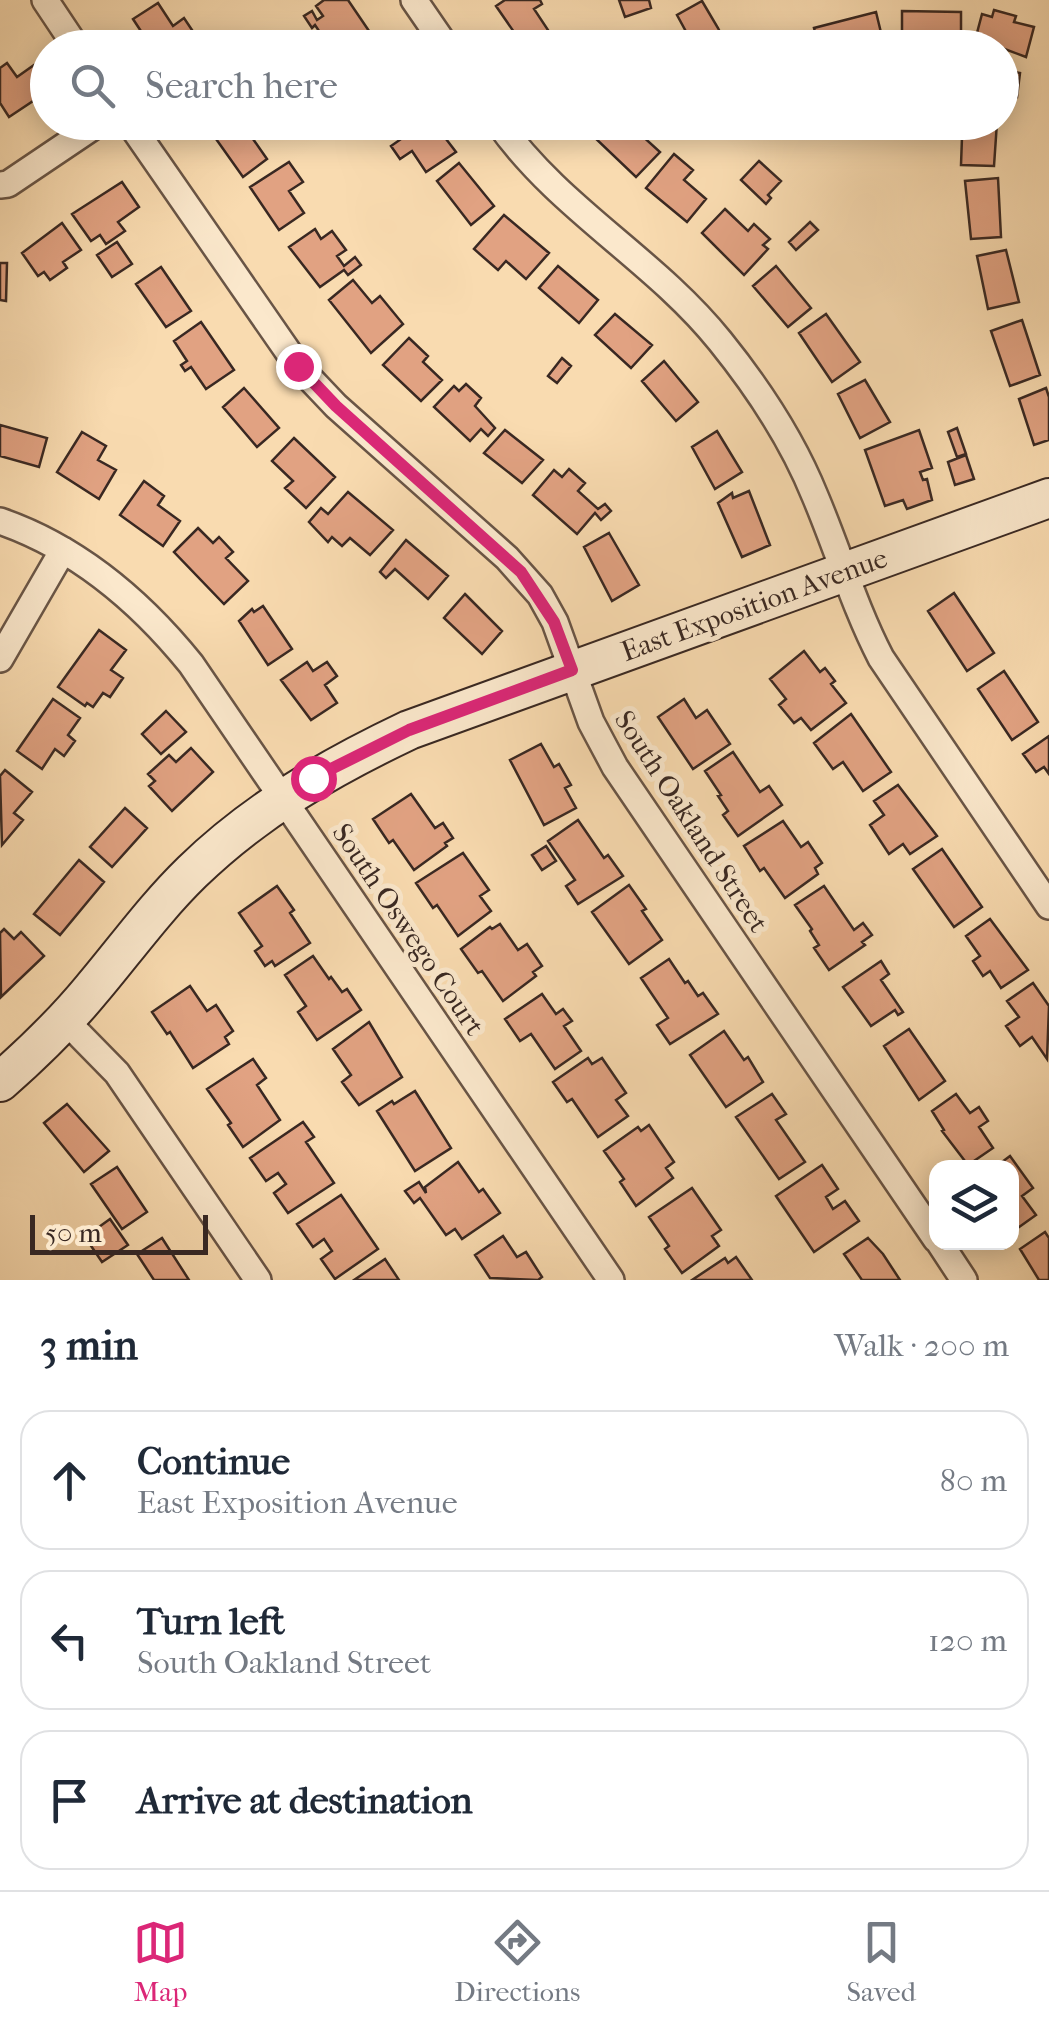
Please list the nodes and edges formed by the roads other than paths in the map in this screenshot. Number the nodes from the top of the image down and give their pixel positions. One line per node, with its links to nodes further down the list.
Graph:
1 (45, 0): 3 (street)
2 (414, 0): 4 (street)
3 (66, 30)
4 (434, 30)
5 (73, 140): 8 (street)
6 (141, 140): 14 (street, South Oakland Street)
7 (511, 140): 12 (street)
8 (0, 185)
9 (1049, 498): 12 (street, East Exposition Avenue)
10 (0, 521): 11 (street, South Oswego Court)
11 (63, 550): 13 (street); 15 (street, South Oswego Court)
12 (843, 572): 14 (street, East Exposition Avenue); 16 (street)
13 (0, 659)
14 (572, 670): 15 (street, East Exposition Avenue); 19 (street, South Oakland Street)
15 (283, 798): 17 (street, East Exposition Avenue); 22 (street, South Oswego Court)
16 (1049, 906)
17 (64, 1020): 18 (street, East Exposition Avenue); 21 (street)
18 (0, 1082)
19 (929, 1228)
20 (944, 1250): 23 (street, South Oakland Street)
21 (258, 1280)
22 (611, 1280)
23 (964, 1280)

